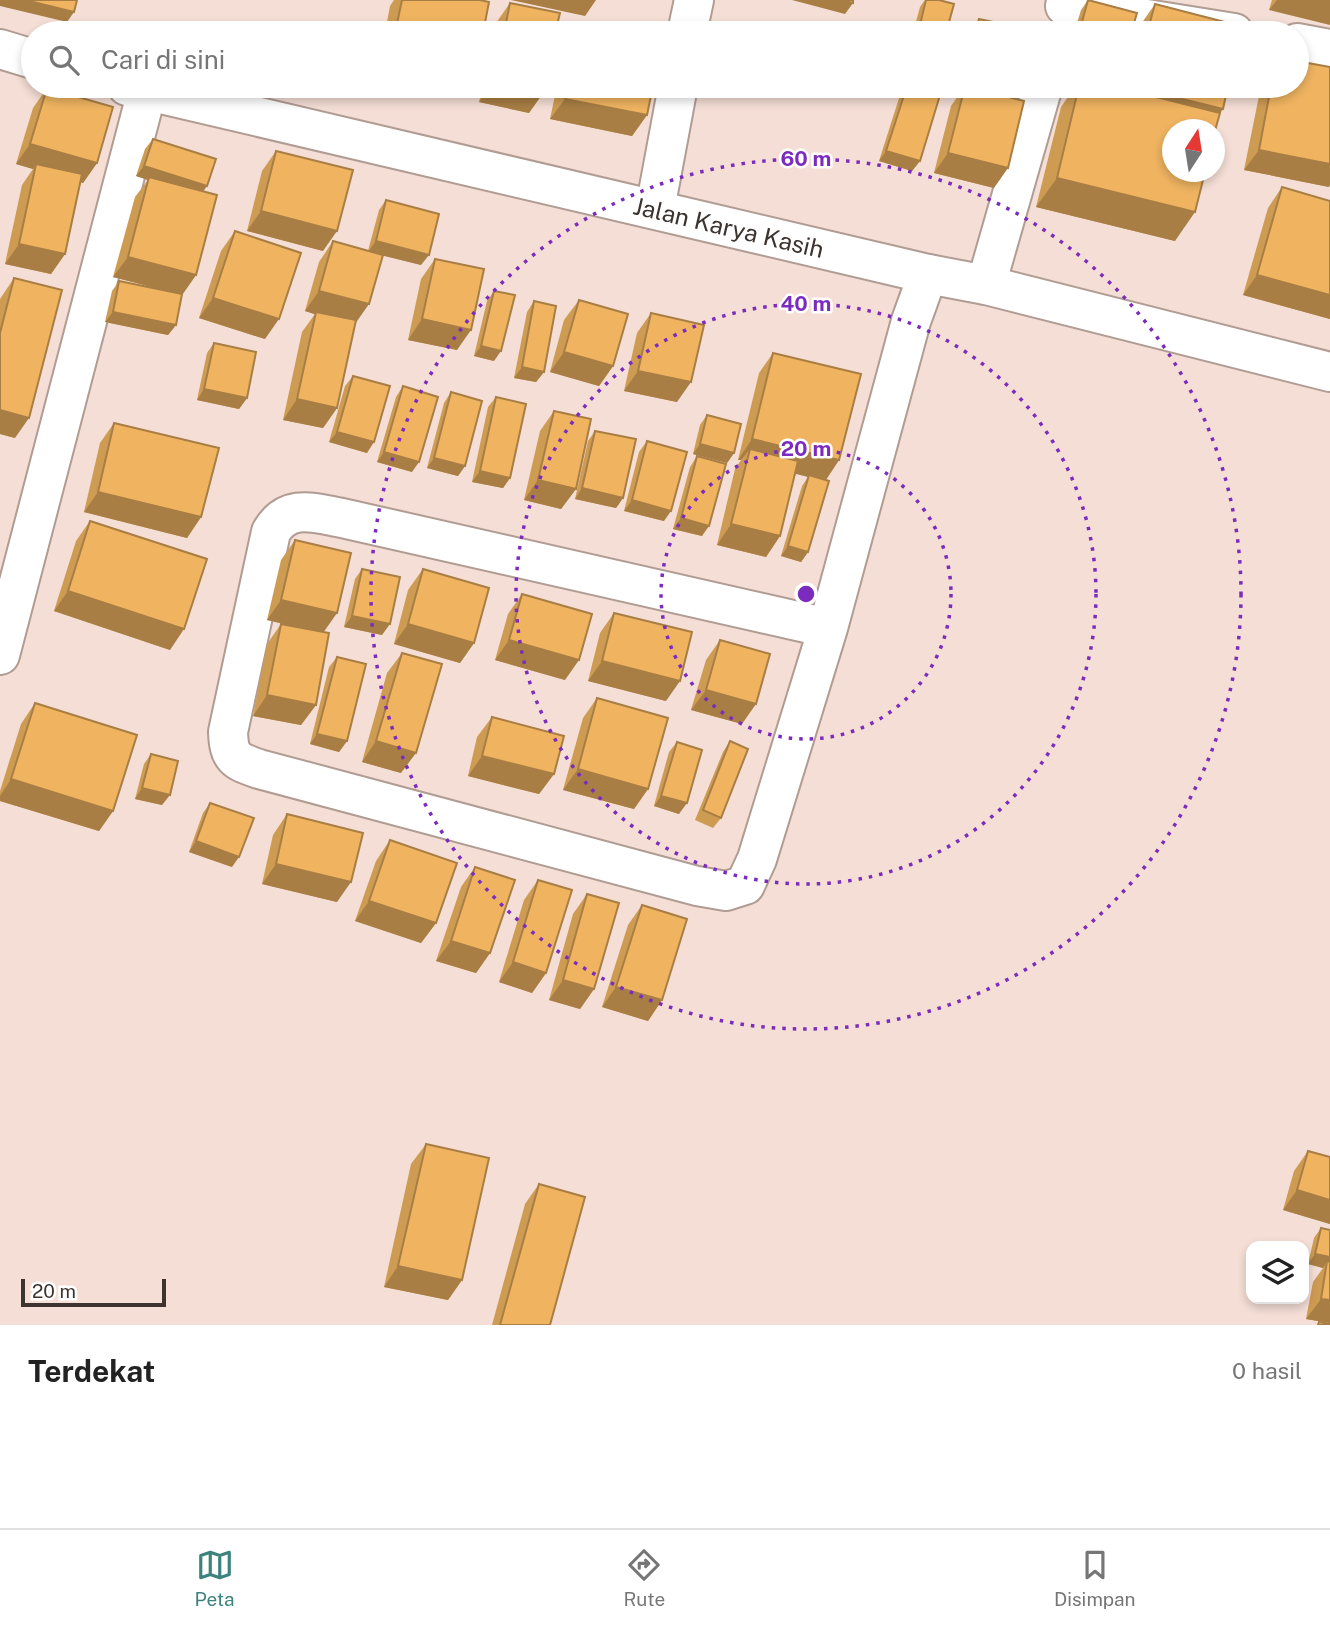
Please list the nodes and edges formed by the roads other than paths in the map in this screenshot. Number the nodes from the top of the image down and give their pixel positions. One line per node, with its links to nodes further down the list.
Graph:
1 (694, 0): 3 (street)
2 (1063, 13): 4 (street)
3 (690, 21)
4 (1131, 21)
5 (1309, 45): 7 (street)
6 (0, 49): 8 (street)
7 (1330, 49)
8 (21, 55)
9 (135, 98): 18 (street)
10 (176, 98): 13 (street, Jalan Karya Kasih)
11 (676, 98): 13 (street)
12 (1039, 98): 15 (street)
13 (655, 209): 14 (street, Jalan Karya Kasih)
14 (928, 274): 15 (street, Jalan Karya Kasih); 17 (street)
15 (986, 285): 16 (street, Jalan Karya Kasih)
16 (1330, 372)
17 (828, 628): 17 (street)
18 (0, 655)

